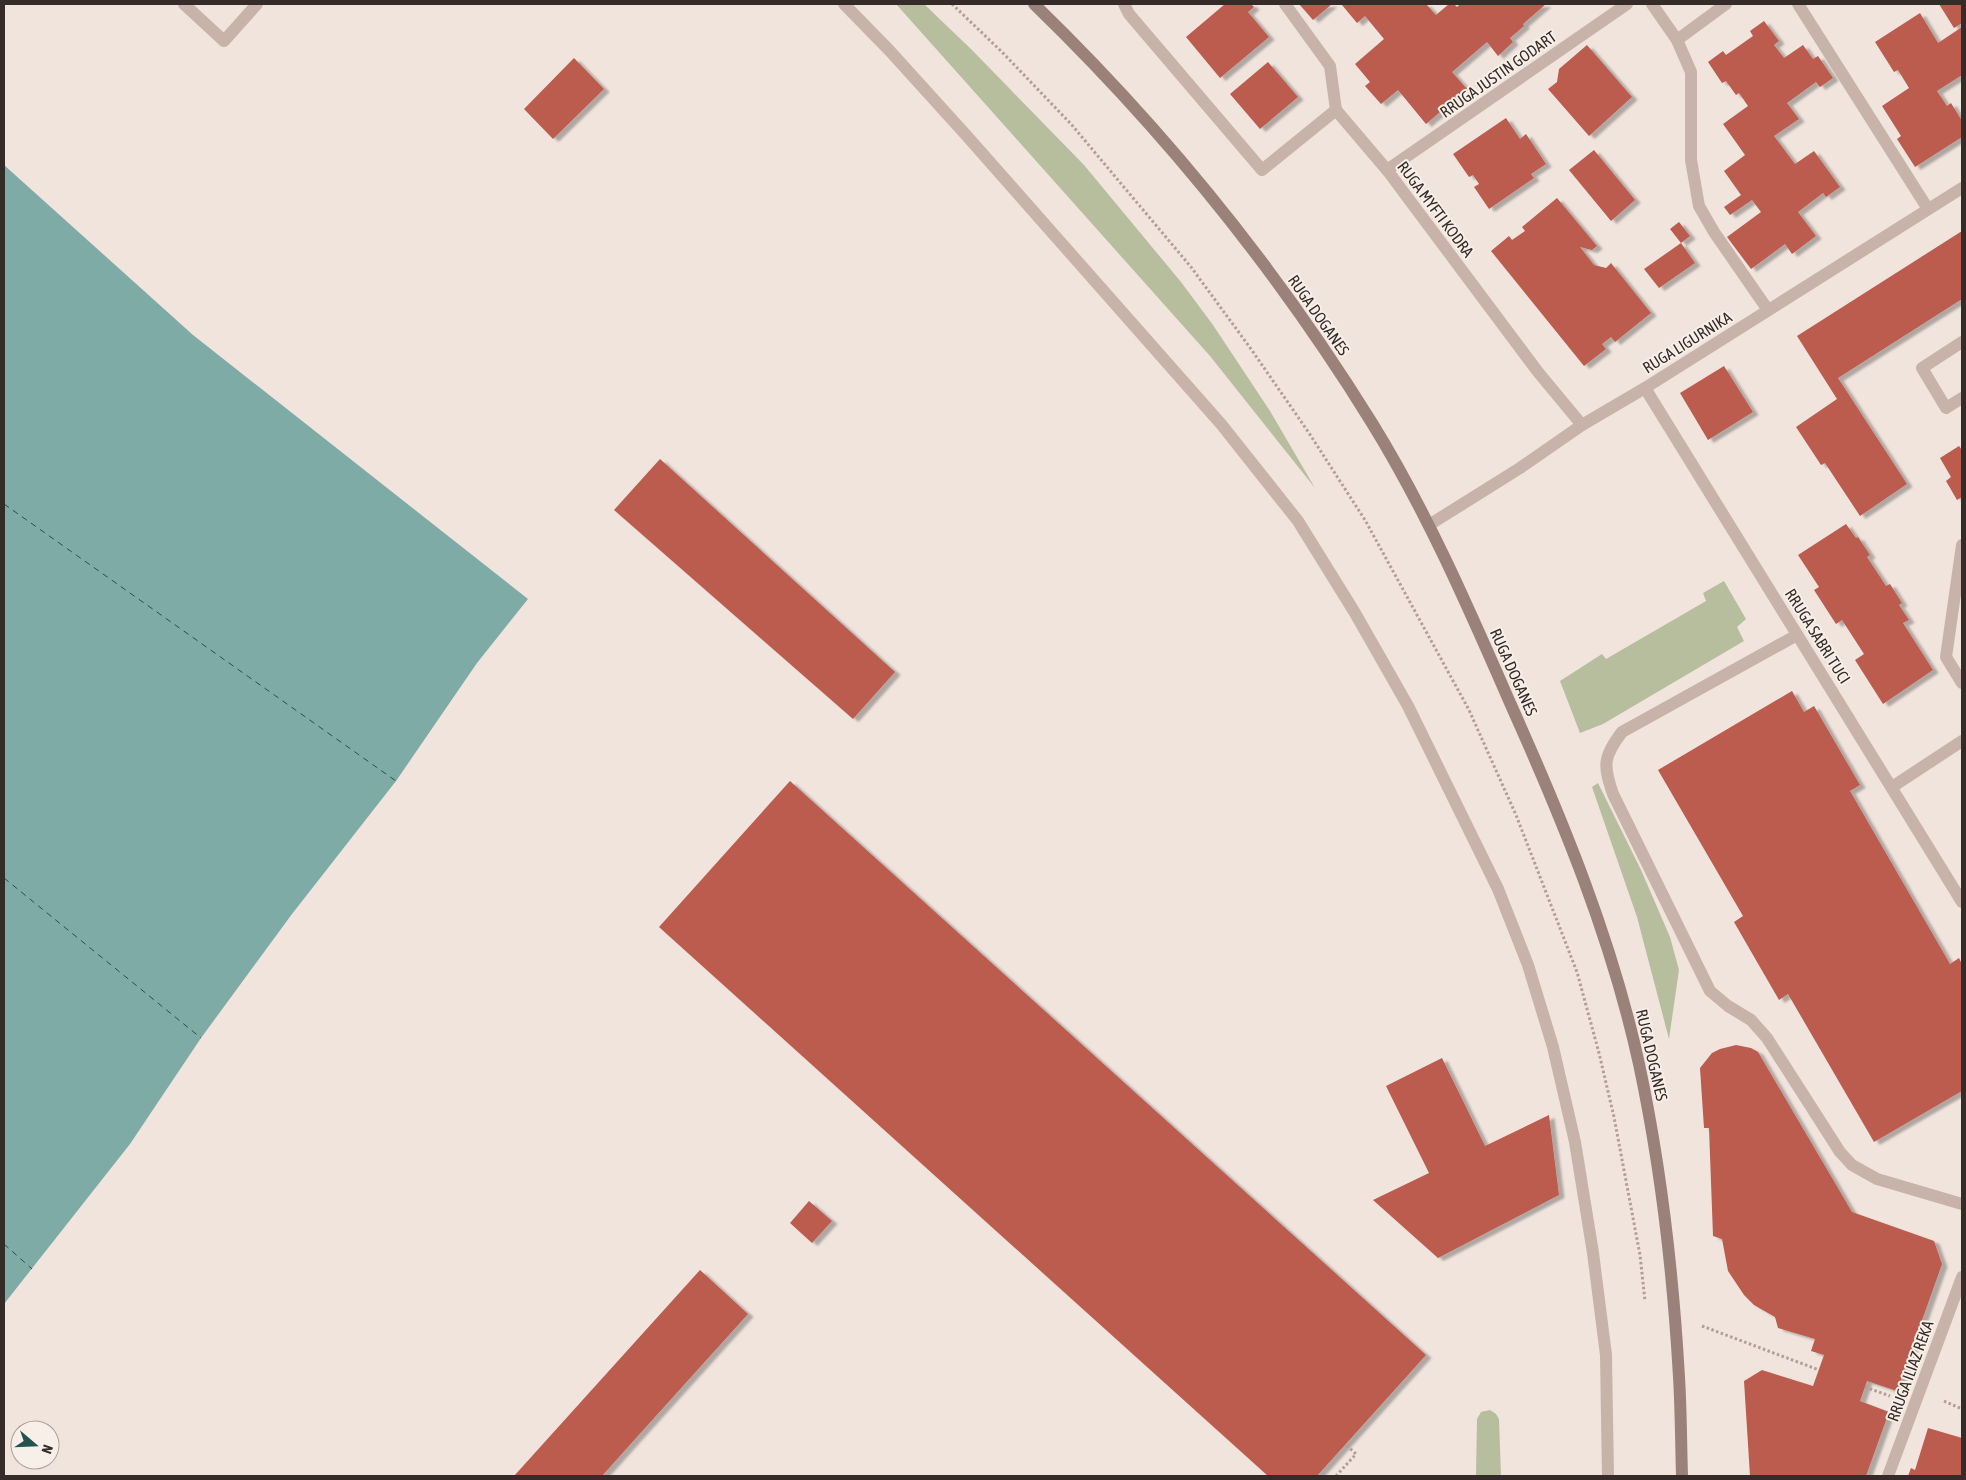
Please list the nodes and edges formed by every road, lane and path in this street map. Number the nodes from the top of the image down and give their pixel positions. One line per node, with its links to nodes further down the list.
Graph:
1 (184, 4): 2 (street)
2 (257, 4)
3 (844, 4): 34 (street)
4 (1034, 4): 21 (main road, RUGA DOGANES)
5 (1124, 4): 12 (street)
6 (1285, 4): 12 (street)
7 (1627, 4): 13 (street, RRUGA JUSTIN GODART)
8 (1652, 4): 11 (street)
9 (1726, 4): 11 (street)
10 (1798, 4): 15 (street)
11 (1677, 40): 16 (street)
12 (1336, 110): 13 (street, RUGA MYFTI KODRA)
13 (1387, 170): 20 (street, RUGA MYFTI KODRA)
14 (1962, 188): 15 (street, RUGA LIGURNIKA)
15 (1928, 209): 16 (street, RUGA LIGURNIKA)
16 (1768, 310): 18 (street, RUGA LIGURNIKA)
17 (1962, 342): 19 (street)
18 (1645, 388): 20 (street, RUGA LIGURNIKA); 23 (street, RRUGA SABRI TUCI)
19 (1962, 398)
20 (1582, 425): 21 (street, RUGA LIGURNIKA)
21 (1429, 525): 35 (main road, RUGA DOGANES)
22 (1962, 545): 24 (street)
23 (1797, 634): 26 (street, RRUGA SABRI TUCI); 28 (street)
24 (1962, 683)
25 (1962, 741): 26 (street)
26 (1892, 787): 27 (street, RRUGA SABRI TUCI)
27 (1962, 902)
28 (1962, 1204)
29 (1962, 1276): 36 (street, RRUGA ILIAZ REKA)
30 (1699, 1325): 31 (path)
31 (1819, 1370)
32 (1346, 1444): 33 (path)
33 (1336, 1476)
34 (1608, 1476)
35 (1682, 1476)
36 (1888, 1476)

